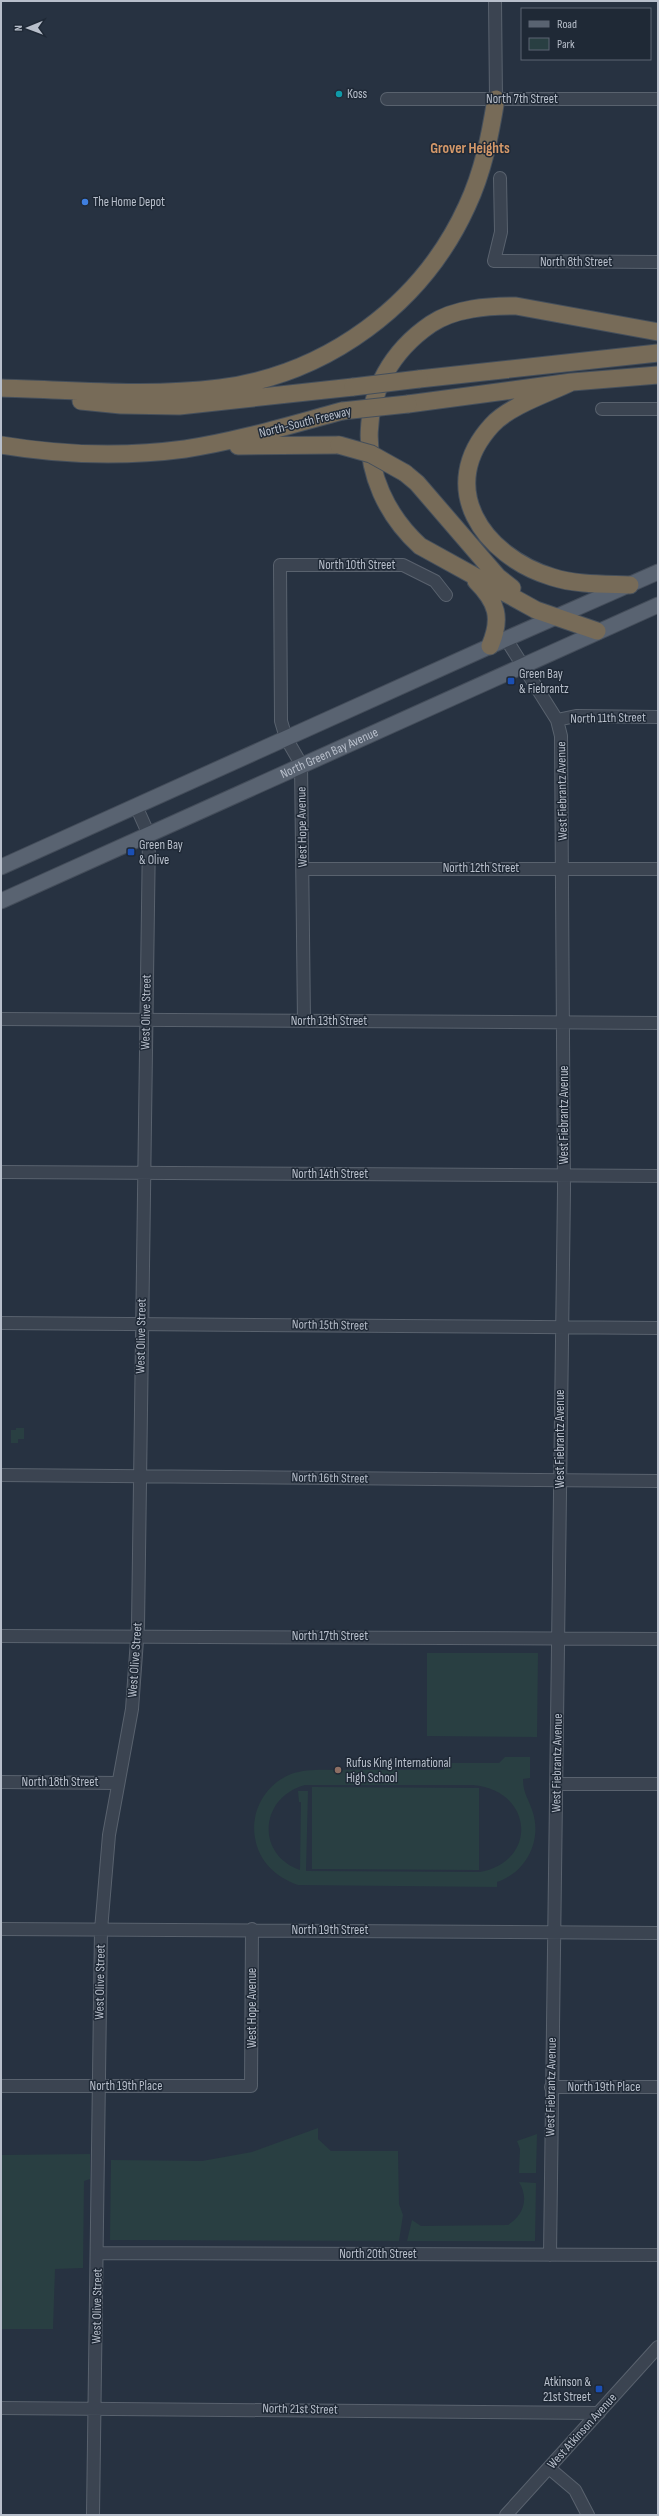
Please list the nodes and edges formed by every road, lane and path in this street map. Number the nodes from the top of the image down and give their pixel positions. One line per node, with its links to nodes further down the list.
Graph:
1 (495, 1): 3 (street)
2 (387, 99): 3 (street, North 7th Street)
3 (496, 99): 4 (street, North 7th Street); 11 (highway)
4 (658, 99)
5 (500, 178): 6 (street, North 8th Street)
6 (658, 262)
7 (658, 332): 17 (highway)
8 (658, 353): 11 (highway, North-South Freeway, bridge)
9 (658, 375): 10 (highway, North-South Freeway)
10 (572, 382): 15 (highway, North-South Freeway, bridge); 19 (highway)
11 (1, 388)
12 (602, 409): 13 (street)
13 (658, 409)
14 (1, 445): 15 (highway, North-South Freeway)
15 (186, 449): 22 (highway, bridge)
16 (280, 565): 20 (street, North 10th Street); 29 (street, West Hope Avenue)
17 (467, 572): 22 (highway); 25 (highway)
18 (658, 572): 19 (main road)
19 (630, 584): 22 (main road)
20 (446, 595)
21 (658, 605): 23 (main road, North Green Bay Avenue)
22 (553, 614): 23 (highway); 24 (main road)
23 (597, 632): 26 (main road, North Green Bay Avenue)
24 (506, 638): 25 (main road); 26 (street, West Fiebrantz Avenue)
25 (490, 646): 29 (main road)
26 (523, 667): 28 (street, West Fiebrantz Avenue); 30 (main road, North Green Bay Avenue)
27 (658, 717): 28 (street, North 11th Street)
28 (557, 720): 35 (street, West Fiebrantz Avenue)
29 (286, 738): 30 (street, West Hope Avenue); 31 (main road)
30 (301, 764): 32 (main road, North Green Bay Avenue); 34 (street, West Hope Avenue)
31 (136, 806): 32 (street, West Olive Street); 33 (main road)
32 (149, 835): 37 (main road, North Green Bay Avenue); 39 (street, West Olive Street)
33 (1, 867)
34 (304, 868): 35 (street, North 12th Street); 40 (street, West Hope Avenue)
35 (563, 868): 36 (street, North 12th Street); 41 (street, West Fiebrantz Avenue)
36 (658, 869)
37 (1, 902)
38 (1, 1019): 39 (street, North 13th Street)
39 (146, 1020): 40 (street, North 13th Street); 44 (street, West Olive Street)
40 (304, 1021): 41 (street, North 13th Street)
41 (564, 1022): 42 (street, North 13th Street); 45 (street, West Fiebrantz Avenue)
42 (658, 1023)
43 (1, 1172): 44 (street, North 14th Street)
44 (143, 1173): 45 (street, North 14th Street); 48 (street, West Olive Street)
45 (564, 1175): 46 (street, North 14th Street); 49 (street, West Fiebrantz Avenue)
46 (658, 1176)
47 (1, 1323): 48 (street, North 15th Street)
48 (142, 1324): 49 (street, North 15th Street); 52 (street, West Olive Street)
49 (562, 1327): 50 (street, North 15th Street); 53 (street, West Fiebrantz Avenue)
50 (658, 1328)
51 (1, 1475): 52 (street, North 16th Street)
52 (139, 1476): 53 (street, North 16th Street); 56 (street, West Olive Street)
53 (560, 1480): 54 (street, North 16th Street); 58 (street, West Fiebrantz Avenue)
54 (658, 1481)
55 (1, 1636): 56 (street, North 17th Street)
56 (137, 1636): 58 (street, North 17th Street); 60 (street, West Olive Street)
57 (658, 1638): 58 (street, North 17th Street)
58 (558, 1639): 61 (street, West Fiebrantz Avenue)
59 (1, 1782): 60 (street, North 18th Street)
60 (118, 1782): 65 (street, West Olive Street)
61 (556, 1784): 62 (street); 66 (street, West Fiebrantz Avenue)
62 (658, 1784)
63 (1, 1929): 65 (street, North 19th Street)
64 (252, 1929): 65 (street, North 19th Street); 66 (street, North 19th Street); 70 (street, West Hope Avenue)
65 (101, 1930): 69 (street, West Olive Street)
66 (554, 1932): 67 (street, North 19th Street); 71 (street, West Fiebrantz Avenue)
67 (658, 1933)
68 (1, 2086): 69 (street, North 19th Place)
69 (98, 2086): 70 (street, North 19th Place); 73 (street, West Olive Street)
70 (251, 2086)
71 (550, 2087): 72 (street, North 19th Place); 74 (street, West Fiebrantz Avenue)
72 (658, 2087)
73 (98, 2253): 74 (street, North 20th Street); 77 (street, West Olive Street)
74 (550, 2255): 75 (street, North 20th Street)
75 (658, 2255)
76 (658, 2347): 79 (street, West Atkinson Avenue)
77 (95, 2407): 78 (street, North 21st Street); 79 (street, North 21st Street); 81 (street, West Olive Street)
78 (1, 2408)
79 (599, 2413): 80 (street, West Atkinson Avenue)
80 (549, 2468): 82 (street, West Atkinson Avenue); 83 (street)
81 (93, 2515)
82 (506, 2515)
83 (588, 2515)

